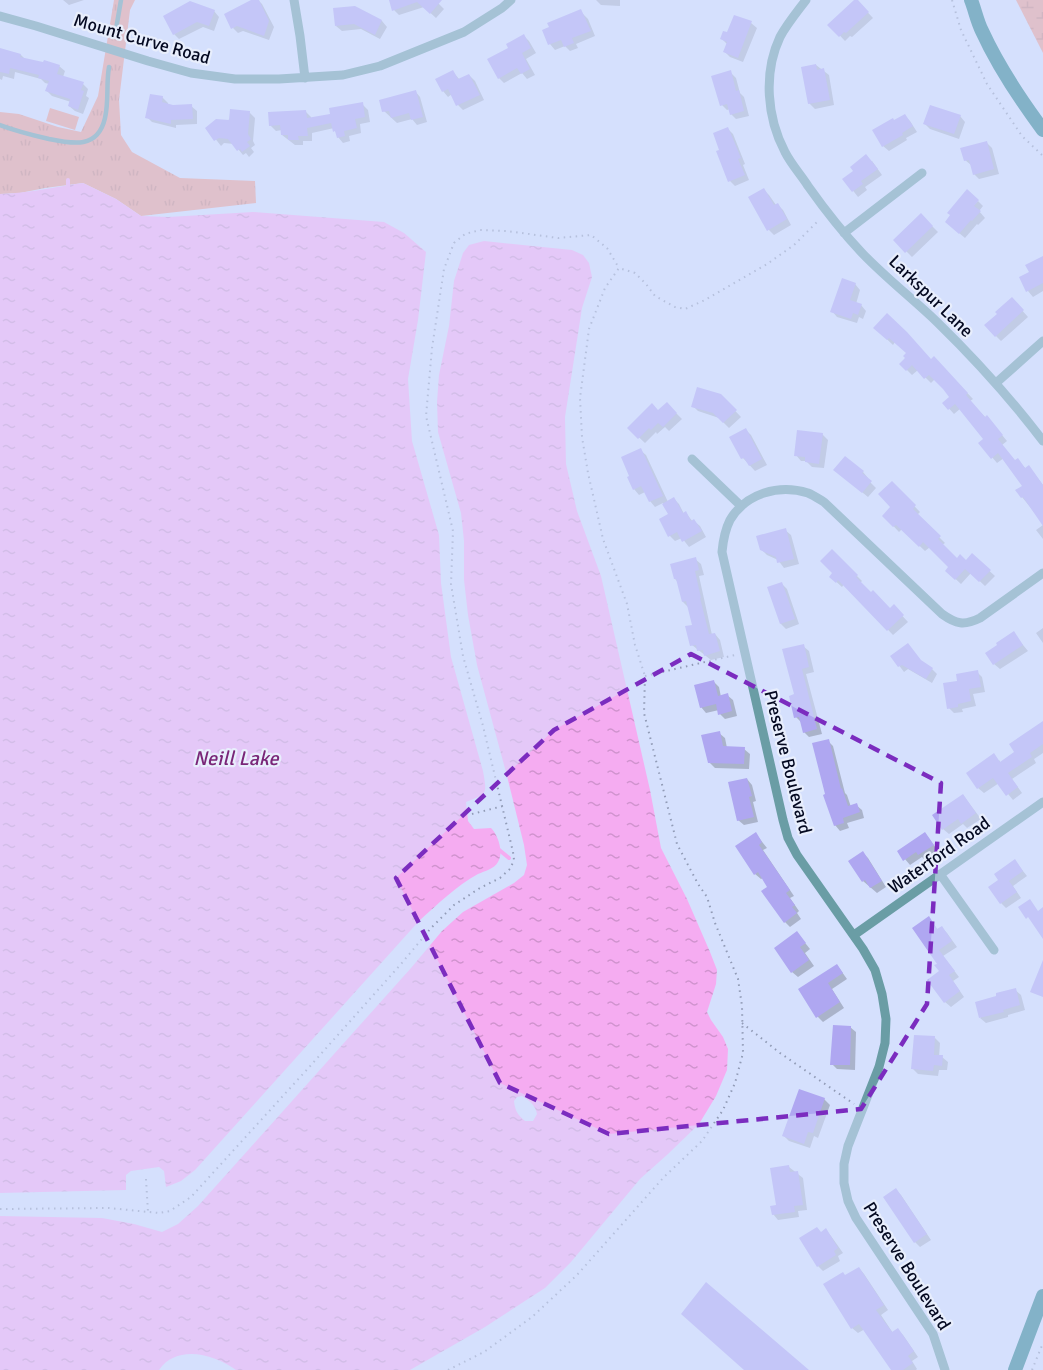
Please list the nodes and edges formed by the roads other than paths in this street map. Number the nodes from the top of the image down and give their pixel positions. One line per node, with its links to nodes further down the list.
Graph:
1 (121, 0): 7 (lane)
2 (294, 0): 9 (street)
3 (511, 0): 9 (street, Mount Curve Road)
4 (806, 0): 13 (street, Larkspur Lane)
5 (971, 0): 11 (street)
6 (0, 16): 9 (street, Mount Curve Road)
7 (115, 35)
8 (109, 68): 10 (lane)
9 (305, 78)
10 (0, 125)
11 (1043, 130)
12 (922, 173): 13 (street)
13 (844, 233): 15 (street, Larkspur Lane)
14 (1043, 341): 15 (street)
15 (996, 382): 16 (street, Larkspur Lane)
16 (1043, 441)
17 (692, 459): 18 (street)
18 (741, 506): 19 (street); 22 (street, Preserve Boulevard)
19 (1043, 573)
20 (1043, 802): 21 (street, Waterford Road)
21 (940, 874): 22 (street, Waterford Road); 23 (street)
22 (854, 935): 25 (street, Preserve Boulevard)
23 (994, 950)
24 (1043, 1296): 26 (street)
25 (945, 1370)
26 (1015, 1370)

